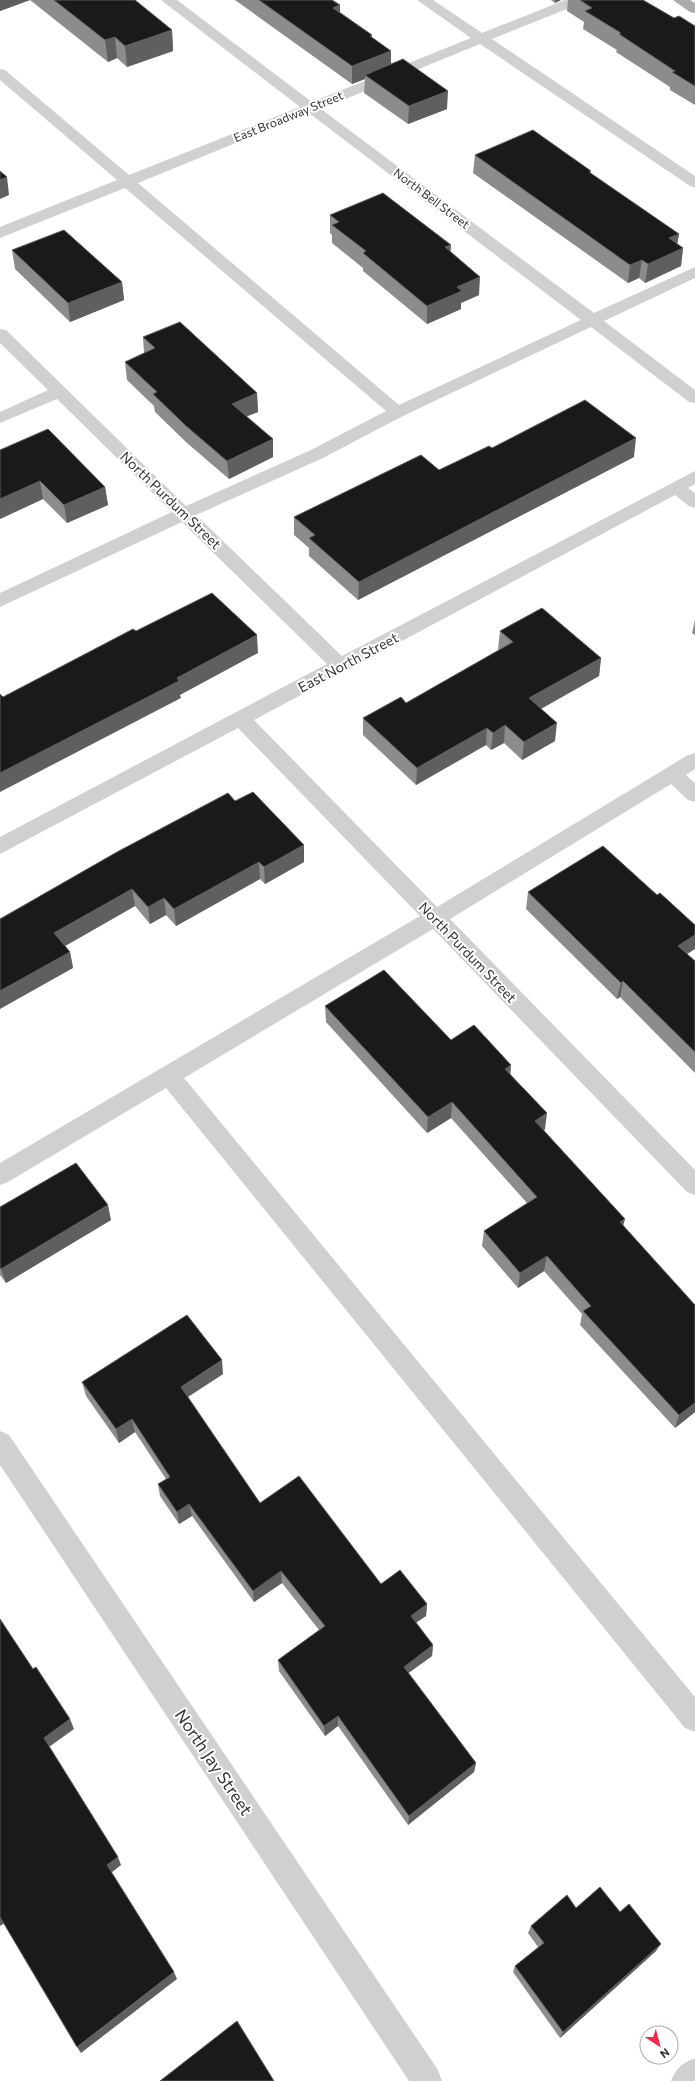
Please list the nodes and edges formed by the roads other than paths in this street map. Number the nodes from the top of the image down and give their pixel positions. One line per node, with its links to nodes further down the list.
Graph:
1 (168, 0): 8 (street, North Bell Street)
2 (424, 0): 6 (street)
3 (577, 0): 6 (street, East Broadway Street)
4 (680, 0): 5 (main road)
5 (695, 9)
6 (480, 38): 8 (street, East Broadway Street); 10 (street)
7 (0, 73): 9 (street)
8 (310, 107): 9 (street, East Broadway Street); 13 (street, North Bell Street)
9 (127, 180): 11 (street, East Broadway Street); 17 (street)
10 (695, 183)
11 (0, 233)
12 (695, 272): 13 (street)
13 (594, 320): 16 (street, North Bell Street); 17 (street)
14 (0, 334): 15 (street, North Purdum Street)
15 (59, 392): 18 (street); 22 (street, North Purdum Street)
16 (695, 398)
17 (397, 412): 22 (street)
18 (0, 418)
19 (695, 477): 20 (street, East North Street)
20 (676, 487): 21 (street); 24 (street, East North Street)
21 (695, 502)
22 (185, 513): 23 (street); 24 (street, North Purdum Street)
23 (0, 601)
24 (340, 666): 25 (street, East North Street)
25 (241, 719): 29 (street, East North Street); 30 (street, North Purdum Street)
26 (695, 760): 27 (street)
27 (672, 774): 28 (street); 30 (street)
28 (695, 795)
29 (0, 846)
30 (435, 918): 31 (street); 33 (street, North Purdum Street)
31 (168, 1075): 32 (street); 35 (street)
32 (0, 1175)
33 (695, 1185)
34 (0, 1443): 37 (street, North Jay Street)
35 (695, 1718)
36 (695, 2073): 38 (street)
37 (428, 2081)
38 (686, 2081)

